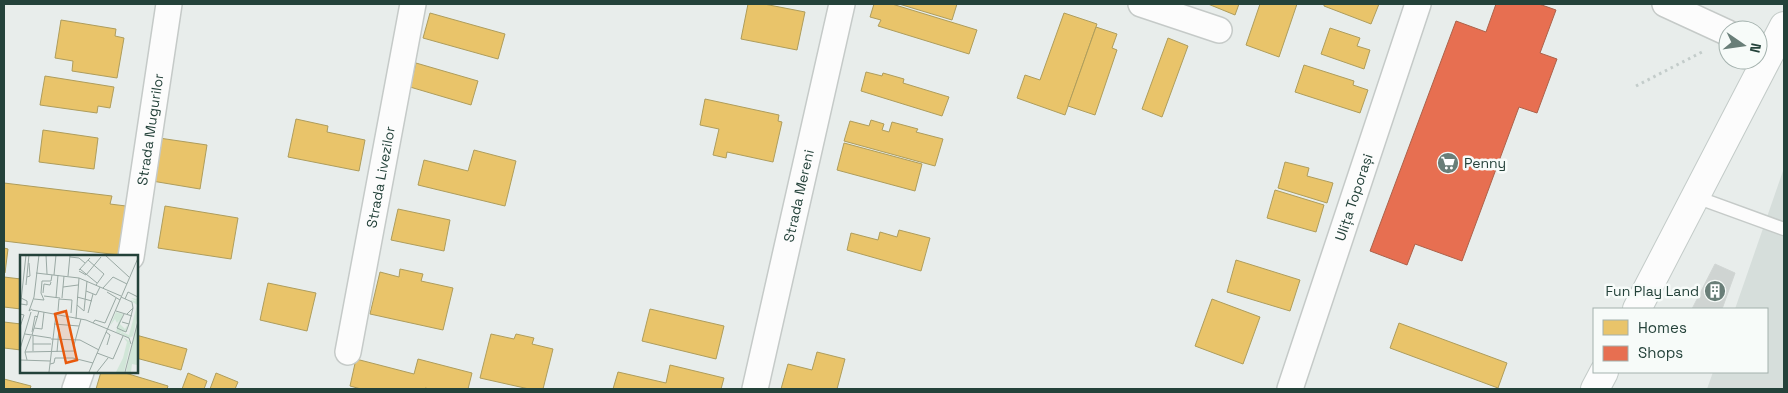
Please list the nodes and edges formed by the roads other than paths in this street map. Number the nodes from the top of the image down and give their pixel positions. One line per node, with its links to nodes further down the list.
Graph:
1 (169, 4): 14 (street, Strada Mugurilor)
2 (413, 4): 16 (street, Strada Livezilor)
3 (842, 4): 20 (street, Strada Mereni)
4 (1140, 4): 9 (street)
5 (1418, 4): 21 (street, Ulița Toporași)
6 (1665, 4): 8 (street)
7 (1784, 26): 10 (street)
8 (1718, 28)
9 (1218, 30)
10 (1768, 45)
11 (1755, 70): 12 (street)
12 (1696, 196): 13 (lane); 15 (street)
13 (1784, 229)
14 (131, 255)
15 (1638, 308)
16 (348, 352)
17 (81, 373): 19 (street)
18 (1603, 373): 22 (street)
19 (75, 389)
20 (755, 389)
21 (1290, 389)
22 (1595, 389)

